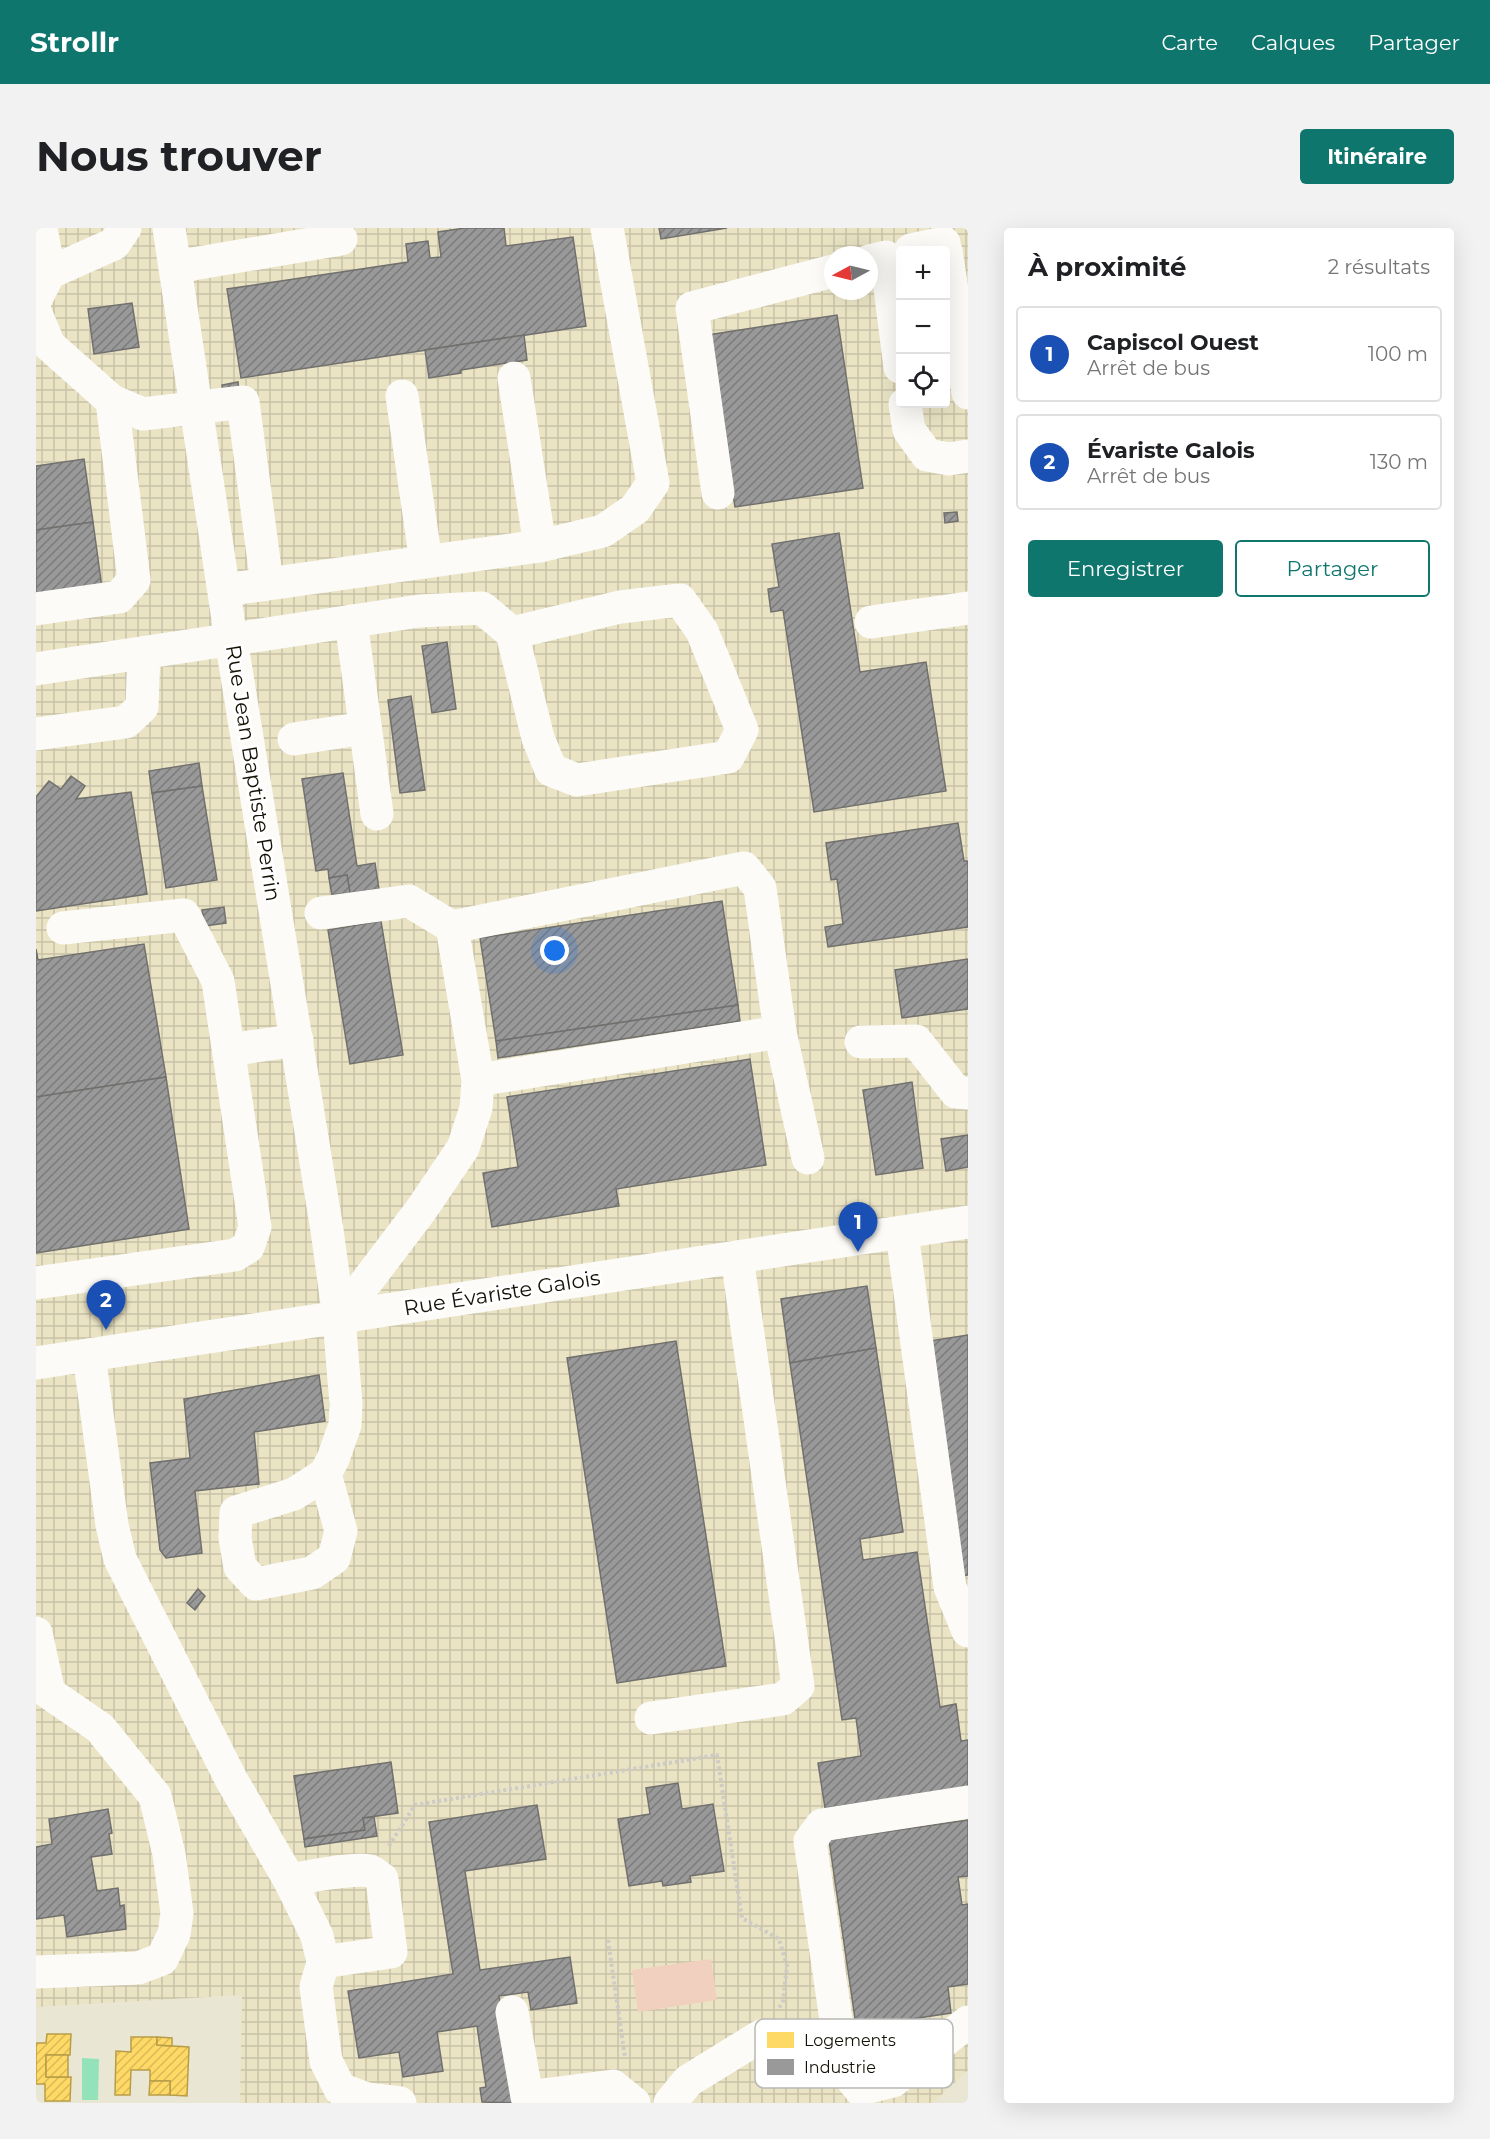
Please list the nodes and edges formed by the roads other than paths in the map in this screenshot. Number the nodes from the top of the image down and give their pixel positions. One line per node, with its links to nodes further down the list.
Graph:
1 (40, 228): 10 (street)
2 (125, 228): 10 (street)
3 (169, 228): 8 (street, Rue Jean Baptiste Perrin)
4 (608, 228): 23 (street)
5 (341, 239): 8 (street)
6 (944, 243): 7 (street); 12 (street)
7 (892, 255): 14 (street)
8 (175, 267): 19 (street, Rue Jean Baptiste Perrin)
9 (824, 273): 22 (street)
10 (43, 286)
11 (36, 314): 13 (street)
12 (963, 327): 16 (street)
13 (43, 350): 18 (street)
14 (899, 354)
15 (514, 378): 23 (street)
16 (968, 393)
17 (402, 396): 24 (street)
18 (112, 401): 19 (street); 28 (street)
19 (196, 407): 25 (street); 26 (street, Rue Jean Baptiste Perrin)
20 (906, 408): 21 (street)
21 (968, 456)
22 (718, 493)
23 (540, 546): 24 (street)
24 (426, 562): 25 (street)
25 (267, 584): 26 (street)
26 (224, 590): 32 (street, Rue Jean Baptiste Perrin)
27 (968, 608): 30 (street)
28 (36, 609)
29 (351, 621): 31 (street); 32 (street); 35 (street)
30 (871, 622)
31 (512, 633): 31 (street)
32 (231, 639): 33 (street); 43 (street, Rue Jean Baptiste Perrin)
33 (144, 653): 34 (street); 36 (street)
34 (36, 669)
35 (365, 728): 37 (street); 38 (street)
36 (36, 735)
37 (294, 739)
38 (377, 814)
39 (321, 914): 40 (street)
40 (452, 927): 42 (street); 46 (street)
41 (63, 928): 45 (street)
42 (780, 1032): 46 (street); 48 (street)
43 (297, 1040): 45 (street); 53 (street, Rue Jean Baptiste Perrin)
44 (861, 1042): 47 (street)
45 (229, 1050): 52 (street)
46 (478, 1080): 53 (street)
47 (968, 1093)
48 (808, 1158)
49 (968, 1222): 50 (street, Rue Évariste Galois)
50 (902, 1233): 51 (street, Rue Évariste Galois); 57 (street)
51 (737, 1257): 53 (street, Rue Évariste Galois); 60 (street)
52 (36, 1283)
53 (339, 1318): 54 (street, Rue Évariste Galois); 56 (street, Rue Jean Baptiste Perrin)
54 (89, 1355): 55 (street, Rue Évariste Galois); 62 (street)
55 (36, 1362)
56 (325, 1474)
57 (968, 1631)
58 (36, 1633): 59 (street)
59 (42, 1694): 64 (street)
60 (651, 1718)
61 (968, 1802): 66 (street)
62 (290, 1881): 63 (street); 63 (street)
63 (323, 1962): 71 (street)
64 (36, 1972)
65 (512, 2012): 70 (street)
66 (836, 2019)
67 (968, 2022): 68 (street)
68 (953, 2033)
69 (755, 2040): 72 (street)
70 (632, 2101)
71 (400, 2103)
72 (670, 2103)

